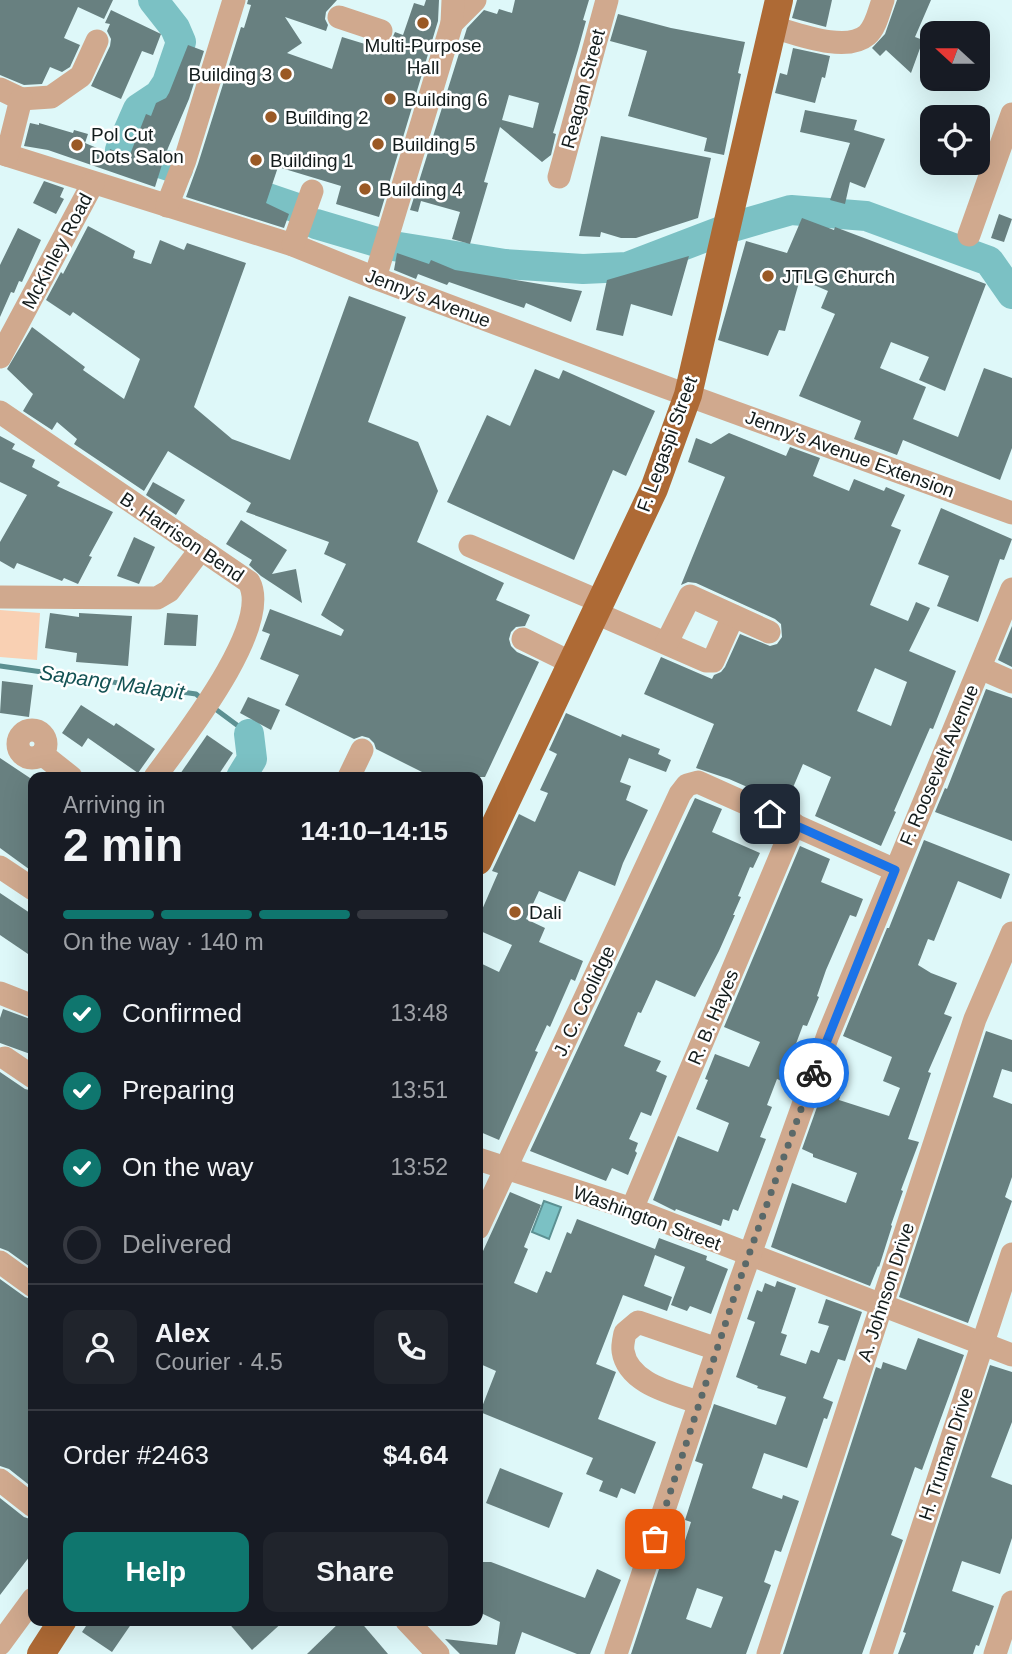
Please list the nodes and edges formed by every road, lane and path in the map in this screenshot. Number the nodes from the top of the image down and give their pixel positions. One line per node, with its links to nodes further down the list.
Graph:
1 (233, 0): 20 (street)
2 (453, 0): 8 (street)
3 (475, 0): 8 (street)
4 (607, 0): 17 (street, Reagan Street)
5 (779, 0): 9 (main road, F. Legaspi Street)
6 (883, 0): 9 (street)
7 (339, 17): 10 (street)
8 (452, 23): 23 (street)
9 (773, 27): 25 (main road, F. Legaspi Street)
10 (381, 31)
11 (97, 40): 13 (street)
12 (0, 89): 13 (street)
13 (21, 99): 15 (street)
14 (1012, 114): 16 (street)
15 (3, 154): 18 (street, Jenny's Avenue)
16 (1004, 158): 21 (street)
17 (559, 177)
18 (93, 183): 20 (street, Jenny's Avenue); 24 (street, McKinley Road)
19 (312, 191): 22 (street)
20 (167, 206): 22 (street, Jenny's Avenue)
21 (969, 235)
22 (293, 245): 23 (street, Jenny's Avenue)
23 (375, 278): 25 (street, Jenny's Avenue)
24 (0, 357)
25 (688, 395): 27 (street, Jenny's Avenue Extension); 32 (main road, F. Legaspi Street)
26 (0, 412): 29 (street, B. Harrison Bend)
27 (1012, 513)
28 (470, 546): 32 (street)
29 (201, 549): 31 (street); 43 (street, B. Harrison Bend)
30 (1012, 589): 38 (street, F. Roosevelt Avenue)
31 (0, 597)
32 (598, 608): 36 (street); 37 (main road, F. Legaspi Street)
33 (733, 616): 34 (street); 36 (street); 36 (street)
34 (769, 632)
35 (523, 639): 37 (street)
36 (667, 642)
37 (572, 663): 46 (main road, F. Legaspi Street)
38 (979, 668): 39 (street); 48 (street, F. Roosevelt Avenue)
39 (1012, 682)
40 (362, 750): 44 (street)
41 (42, 754): 42 (street)
42 (65, 772)
43 (159, 772)
44 (351, 772)
45 (794, 824): 48 (street); 56 (street, J. C. Coolidge); 57 (street, R. B. Hayes)
46 (483, 850)
47 (0, 867): 49 (street)
48 (895, 870): 60 (street, F. Roosevelt Avenue)
49 (28, 886)
50 (1012, 933): 63 (street, A. Johnson Drive)
51 (0, 993): 52 (street)
52 (28, 1004)
53 (5, 1058): 54 (street)
54 (28, 1074)
55 (483, 1161): 56 (street, Washington Street)
56 (506, 1168): 57 (street, Washington Street); 58 (street, J. C. Coolidge)
57 (632, 1209): 60 (street, Washington Street)
58 (483, 1217)
59 (1012, 1254): 64 (street, H. Truman Drive)
60 (749, 1255): 63 (street, Washington Street); 65 (street, F. Roosevelt Avenue)
61 (0, 1262): 62 (street)
62 (28, 1282)
63 (882, 1304): 64 (street, Washington Street); 78 (street, A. Johnson Drive)
64 (983, 1344): 66 (street, Washington Street); 79 (street, H. Truman Drive)
65 (717, 1349): 67 (street, F. Roosevelt Avenue); 67 (street)
66 (1012, 1355)
67 (700, 1403): 77 (street, F. Roosevelt Avenue)
68 (0, 1480): 69 (street)
69 (28, 1502)
70 (1012, 1602): 80 (street)
71 (28, 1606): 74 (street)
72 (59, 1626): 75 (main road)
73 (411, 1626): 76 (street)
74 (0, 1644)
75 (41, 1654)
76 (438, 1654)
77 (616, 1654)
78 (768, 1654)
79 (881, 1654)
80 (995, 1654)

